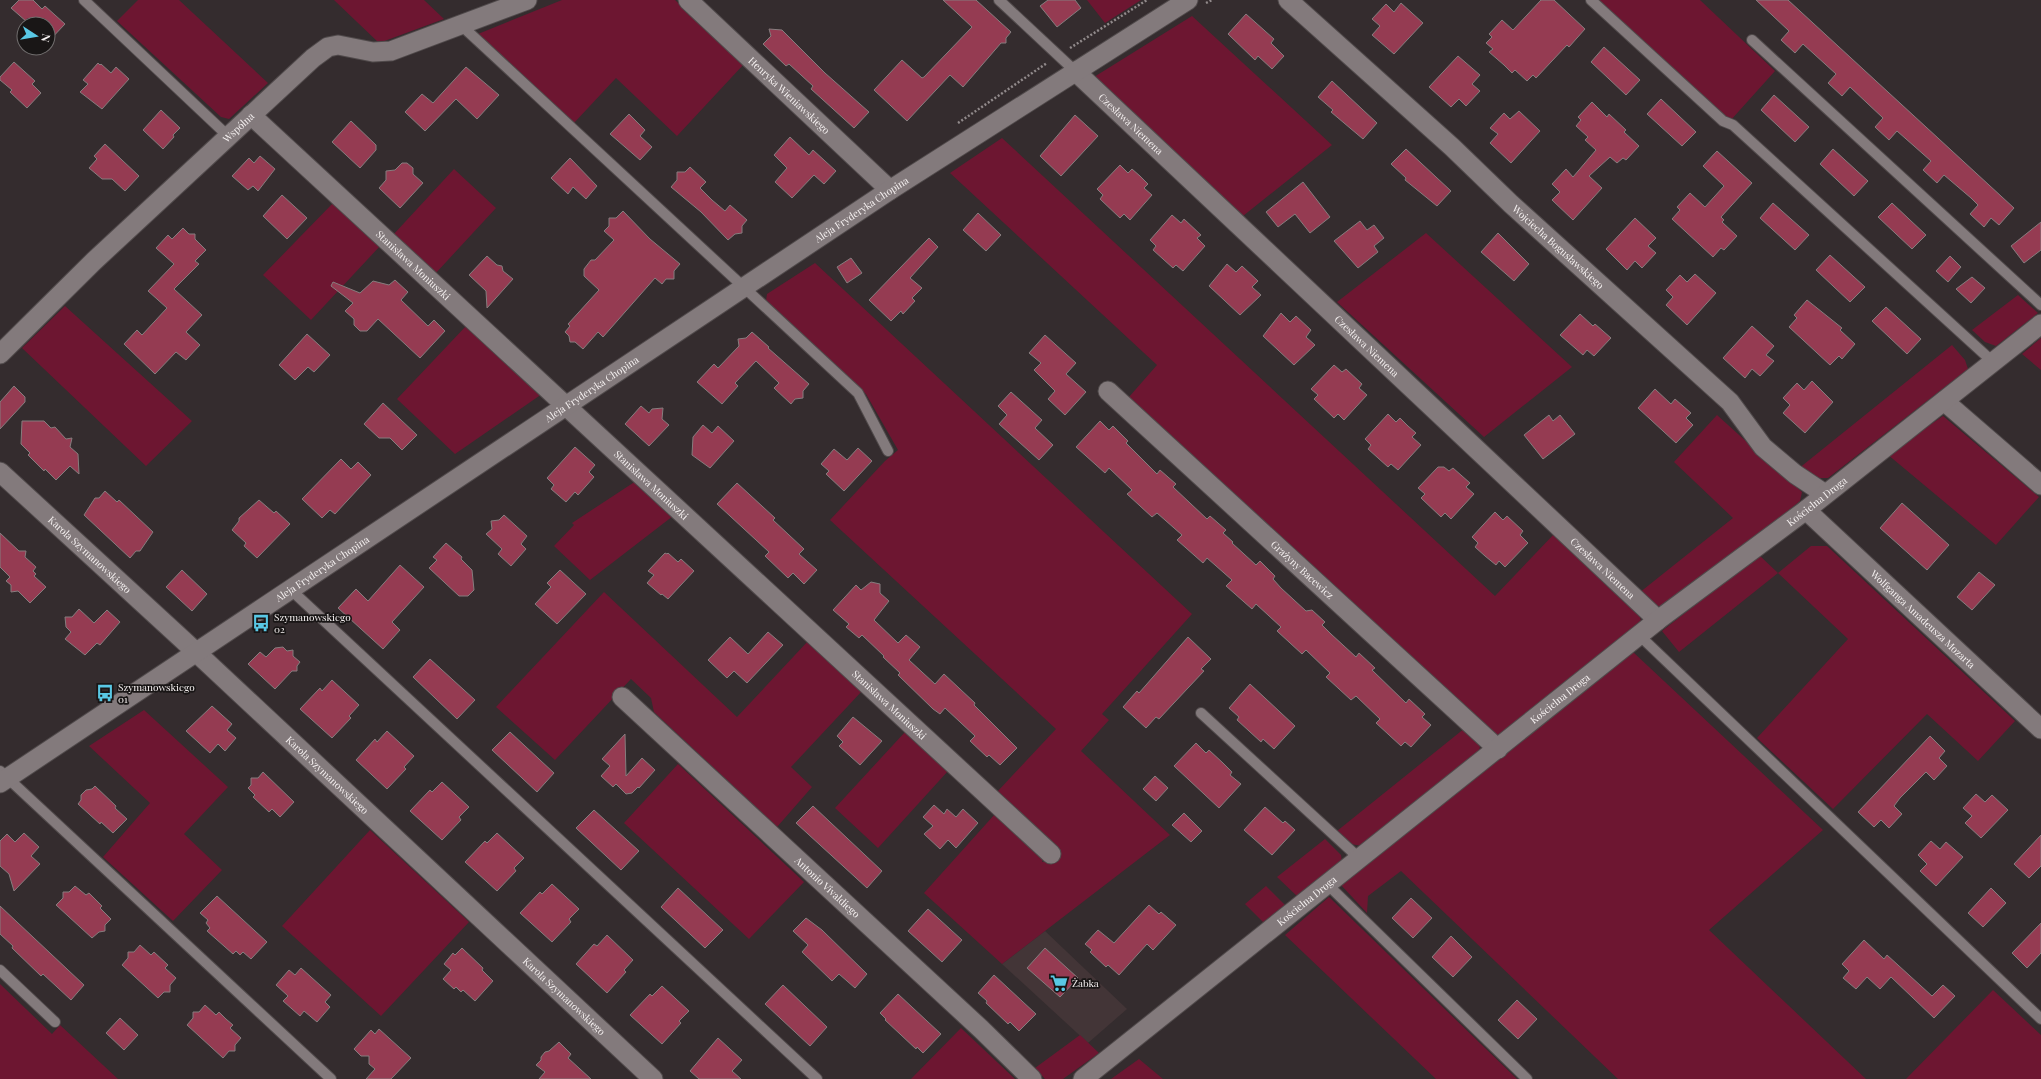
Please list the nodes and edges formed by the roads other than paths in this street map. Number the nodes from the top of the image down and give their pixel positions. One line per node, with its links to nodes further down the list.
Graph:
1 (84, 0): 12 (lane)
2 (527, 0): 8 (street, Wspólna)
3 (688, 0): 13 (street, Henryka Wieniawskiego)
4 (999, 0): 10 (lane)
5 (1188, 0): 10 (street, Aleja Fryderyka Chopina)
6 (1288, 0): 25 (street, Wojciecha Bogusławskiego)
7 (1592, 0): 18 (lane)
8 (462, 26): 11 (street, Wspólna); 14 (lane)
9 (1752, 40): 15 (lane)
10 (1075, 71): 13 (street, Aleja Fryderyka Chopina); 28 (street, Czesława Niemena)
11 (251, 116): 12 (street, Wspólna); 21 (street, Stanisława Moniuszki)
12 (228, 136): 17 (street, Wspólna)
13 (890, 190): 14 (street, Aleja Fryderyka Chopina)
14 (743, 288): 21 (street, Aleja Fryderyka Chopina); 22 (lane)
15 (2041, 305)
16 (2041, 324): 18 (street, Kościelna Droga)
17 (0, 354)
18 (1993, 362): 20 (street, Kościelna Droga)
19 (1108, 391): 34 (street, Grażyny Bacewicz)
20 (1944, 401): 24 (street); 25 (street, Kościelna Droga)
21 (568, 406): 27 (street, Aleja Fryderyka Chopina); 36 (street, Stanisława Moniuszki)
22 (888, 451)
23 (0, 472): 30 (street, Karola Szymanowskiego)
24 (2041, 485)
25 (1826, 494): 26 (street, Kościelna Droga)
26 (1806, 510): 28 (street, Kościelna Droga); 33 (street, Wolfganga Amadeusza Mozarta)
27 (290, 589): 30 (street, Aleja Fryderyka Chopina); 44 (lane)
28 (1658, 620): 29 (street, Kościelna Droga)
29 (1640, 636): 34 (street, Kościelna Droga); 40 (lane)
30 (196, 652): 35 (street, Aleja Fryderyka Chopina); 43 (street, Karola Szymanowskiego)
31 (622, 697): 45 (street, Antonio Vivaldiego)
32 (1202, 713): 37 (lane)
33 (2041, 728)
34 (1498, 749): 37 (street, Kościelna Droga)
35 (3, 777): 42 (lane)
36 (1051, 854)
37 (1359, 858): 38 (street, Kościelna Droga)
38 (1327, 884): 46 (street, Kościelna Droga); 47 (lane)
39 (0, 970): 41 (lane)
40 (2041, 1019)
41 (55, 1022)
42 (332, 1079)
43 (653, 1079)
44 (817, 1079)
45 (1032, 1079)
46 (1083, 1079)
47 (1527, 1079)

